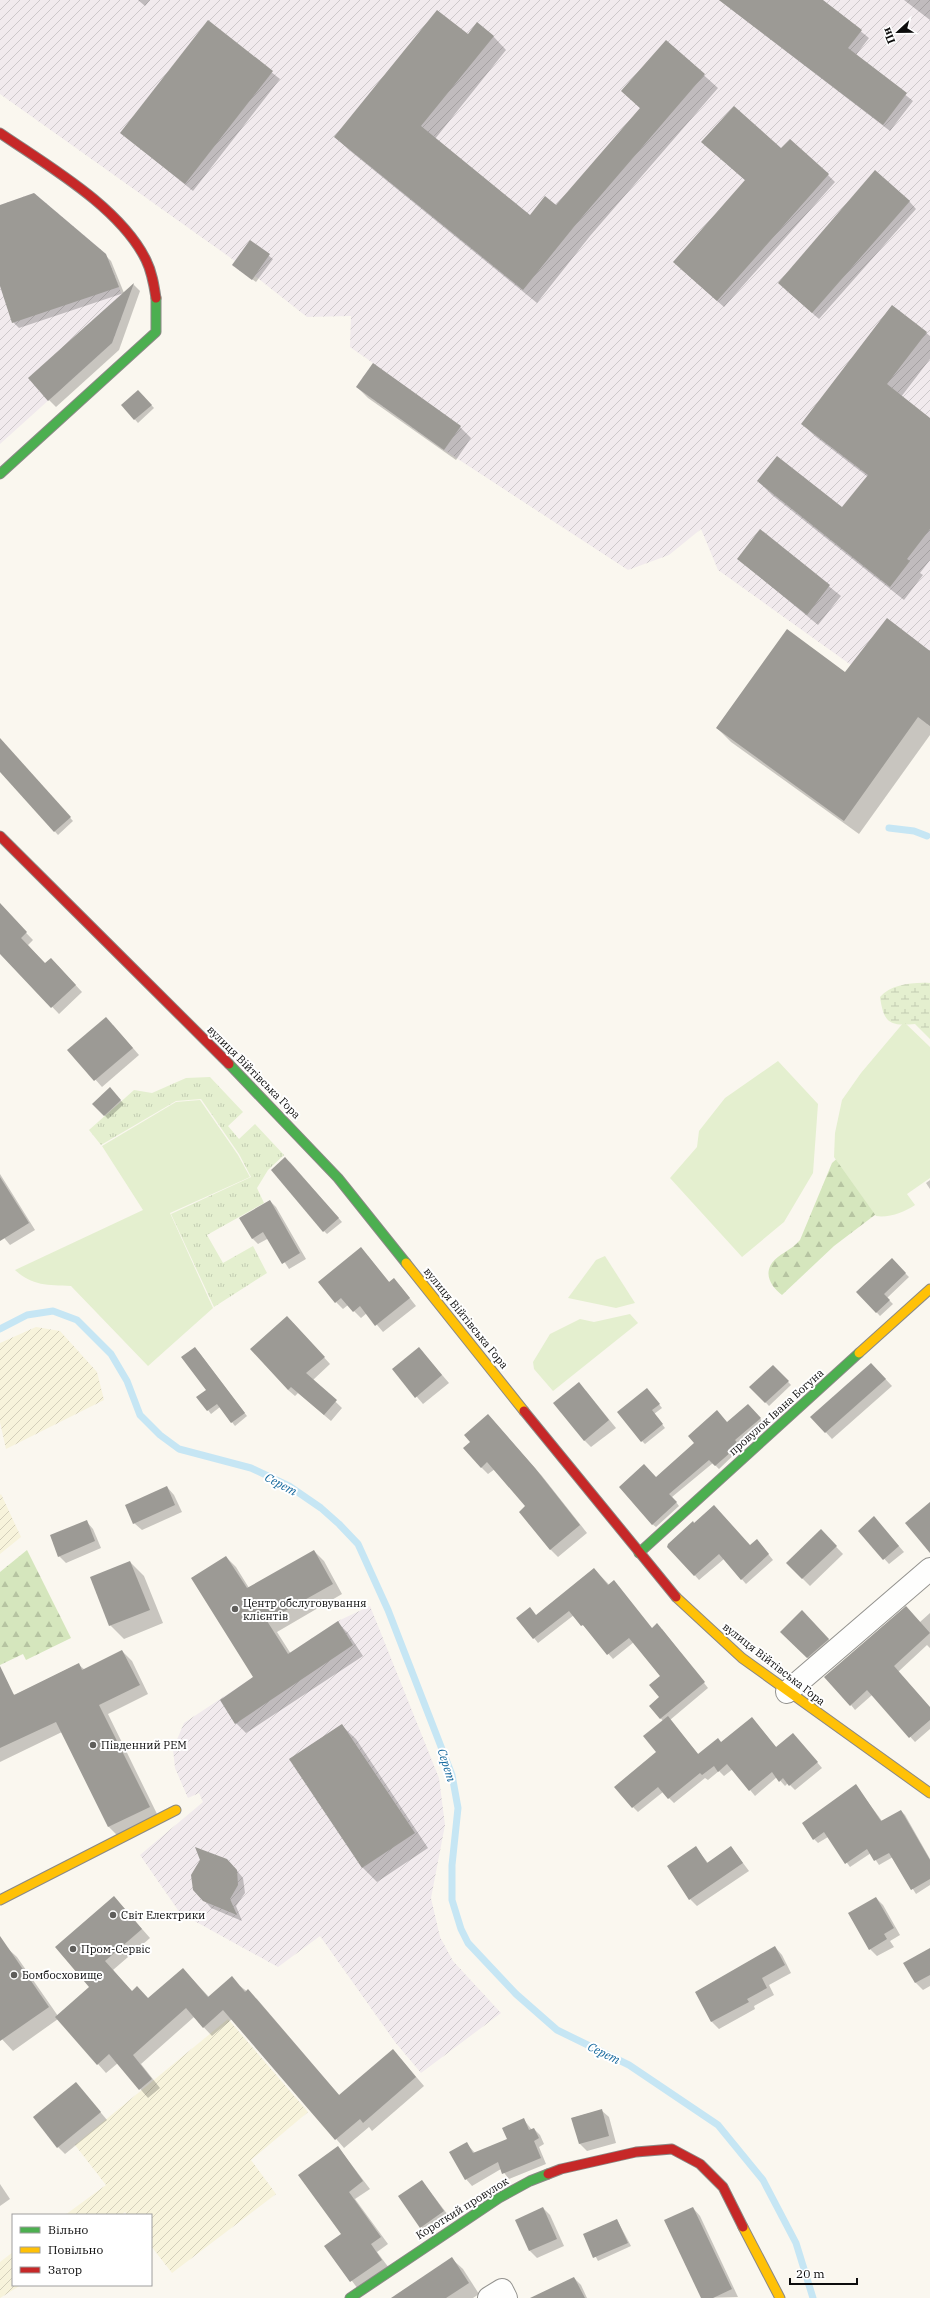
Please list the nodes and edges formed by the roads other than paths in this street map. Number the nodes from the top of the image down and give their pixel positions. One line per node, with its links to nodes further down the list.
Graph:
1 (0, 133): 2 (street)
2 (0, 474)
3 (0, 836): 5 (street, вулиця Війтівська Гора)
4 (930, 1289): 5 (street, провулок Івана Богуна)
5 (639, 1553): 7 (street, вулиця Війтівська Гора)
6 (930, 1569): 7 (street)
7 (787, 1692): 8 (street, вулиця Війтівська Гора)
8 (930, 1793)
9 (176, 1810): 10 (street)
10 (0, 1900)
11 (350, 2298): 14 (street, Короткий провулок)
12 (489, 2298): 13 (street)
13 (506, 2298)
14 (780, 2298)

